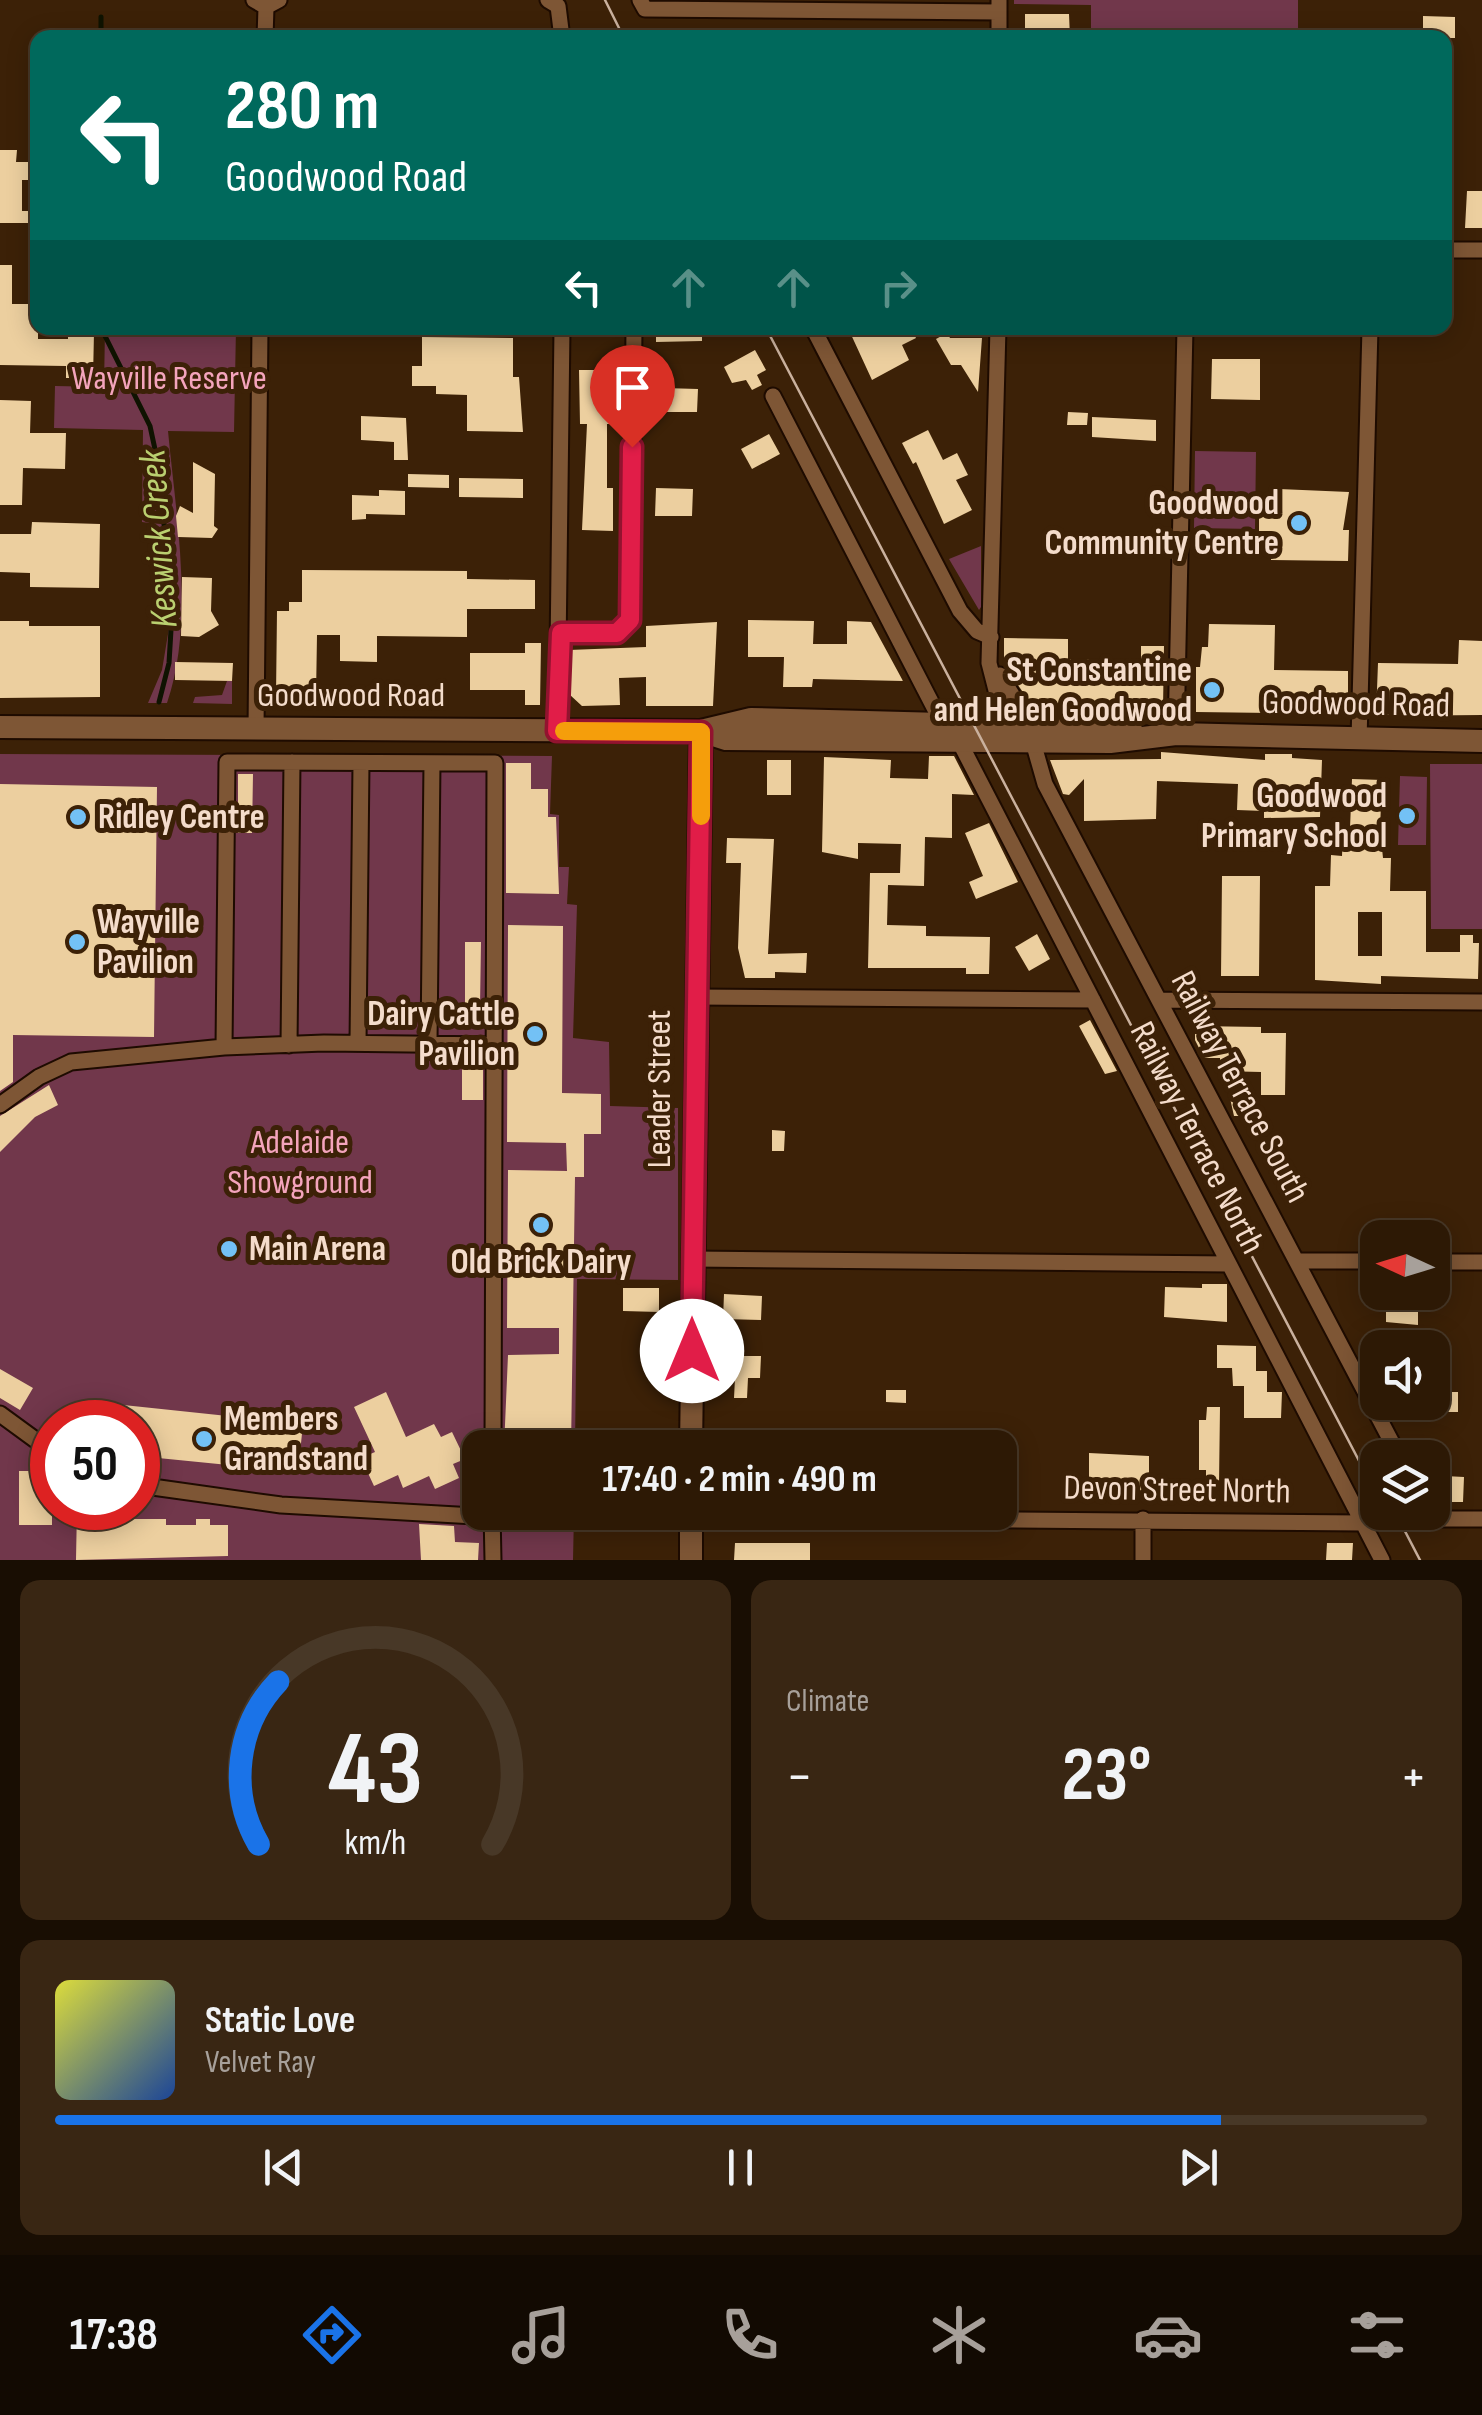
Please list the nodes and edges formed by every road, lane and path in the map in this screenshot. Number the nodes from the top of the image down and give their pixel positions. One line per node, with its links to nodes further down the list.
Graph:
1 (640, 0): 4 (street)
2 (266, 2): 5 (street)
3 (553, 3): 6 (street)
4 (999, 6)
5 (265, 30)
6 (560, 30)
7 (1452, 250): 8 (street)
8 (1482, 250)
9 (260, 335): 21 (street)
10 (562, 335): 17 (street)
11 (634, 335): 17 (street)
12 (817, 335): 18 (street)
13 (998, 335): 18 (street)
14 (1185, 335): 26 (street)
15 (1370, 335): 27 (street)
16 (774, 396): 19 (street)
17 (561, 633): 22 (street)
18 (991, 636): 24 (street); 25 (street, Railway Terrace South)
19 (942, 723): 23 (main road, Goodwood Road); 24 (main road, Goodwood Road)
20 (0, 727): 21 (main road, Goodwood Road)
21 (256, 729): 22 (main road, Goodwood Road)
22 (557, 731): 23 (main road, Goodwood Road)
23 (701, 732): 29 (main road, Goodwood Road); 34 (main road, Leader Street)
24 (994, 733): 25 (main road, Goodwood Road); 29 (main road, Goodwood Road); 33 (street)
25 (1031, 733): 26 (main road, Goodwood Road); 36 (street, Railway Terrace South)
26 (1172, 734): 27 (main road, Goodwood Road)
27 (1359, 740): 28 (main road, Goodwood Road)
28 (1482, 740)
29 (960, 742): 33 (street, Railway Terrace North)
30 (292, 762): 31 (street); 41 (street); 42 (street)
31 (361, 762): 32 (street); 39 (street)
32 (432, 763): 38 (street); 40 (street)
33 (979, 780): 35 (street, Railway Terrace North)
34 (695, 997): 35 (street); 44 (main road, Leader Street)
35 (1093, 1000): 49 (street, Railway Terrace North)
36 (1160, 1000): 37 (street); 45 (street, Railway Terrace South)
37 (1482, 1002)
38 (429, 1042): 39 (street); 40 (street)
39 (358, 1043): 41 (street)
40 (495, 1044): 51 (street)
41 (289, 1045): 42 (street)
42 (224, 1047): 43 (street)
43 (0, 1105)
44 (693, 1258): 49 (street); 52 (main road, Leader Street)
45 (1297, 1261): 46 (street); 54 (street, Railway Terrace South)
46 (1360, 1261)
47 (1450, 1262): 48 (street)
48 (1482, 1262)
49 (1229, 1264): 61 (street, Railway Terrace North)
50 (0, 1414): 53 (street)
51 (492, 1430)
52 (692, 1430)
53 (30, 1436)
54 (1391, 1440)
55 (160, 1489): 56 (street)
56 (462, 1514)
57 (1450, 1516): 60 (street)
58 (1017, 1518): 59 (street, Devon Street North)
59 (1143, 1519): 62 (street, Devon Street North); 68 (street)
60 (1482, 1519)
61 (1360, 1520)
62 (1360, 1524)
63 (492, 1530): 66 (street)
64 (691, 1530): 67 (main road)
65 (1365, 1530): 69 (street, Railway Terrace North)
66 (492, 1560)
67 (691, 1560)
68 (1142, 1560)
69 (1382, 1560)

